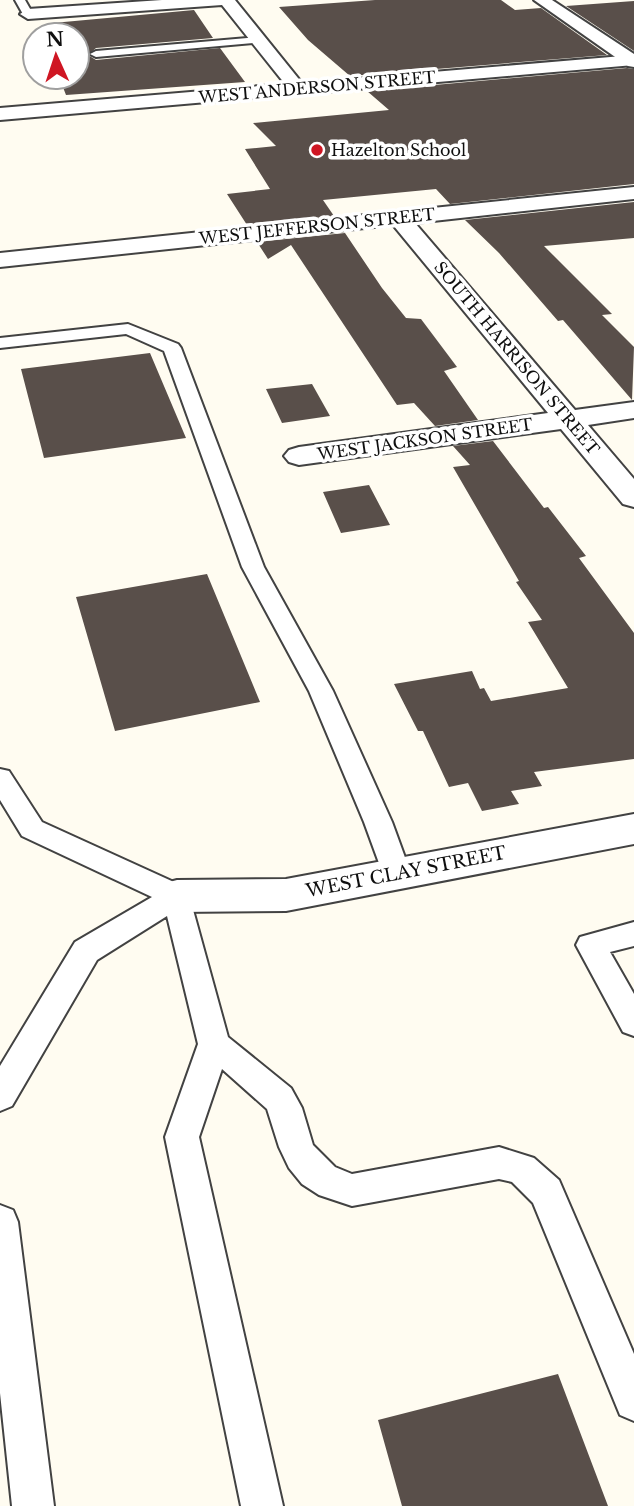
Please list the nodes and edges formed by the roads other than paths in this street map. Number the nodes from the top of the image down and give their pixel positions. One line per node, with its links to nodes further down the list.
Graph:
1 (226, 0): 3 (street); 4 (street)
2 (542, 0): 6 (street)
3 (24, 7)
4 (258, 40): 5 (lane); 7 (street)
5 (96, 54)
6 (633, 61): 7 (street, WEST ANDERSON STREET)
7 (297, 88): 8 (street, WEST ANDERSON STREET)
8 (0, 114)
9 (634, 192): 10 (street, WEST JEFFERSON STREET)
10 (400, 218): 11 (street, WEST JEFFERSON STREET); 14 (street, SOUTH HARRISON STREET)
11 (0, 260)
12 (0, 343): 19 (lane)
13 (634, 410): 14 (street, WEST JACKSON STREET)
14 (569, 419): 15 (street, WEST JACKSON STREET); 16 (street, SOUTH HARRISON STREET)
15 (299, 456)
16 (634, 498)
17 (0, 778): 20 (lane)
18 (634, 829): 19 (street, WEST CLAY STREET)
19 (397, 874): 20 (street, WEST CLAY STREET)
20 (177, 896): 23 (lane); 24 (lane)
21 (634, 934): 22 (lane)
22 (634, 1024)
23 (214, 1044): 25 (lane); 29 (lane)
24 (0, 1096)
25 (546, 1192): 27 (lane)
26 (0, 1222): 28 (lane)
27 (634, 1401)
28 (33, 1506)
29 (262, 1506)

